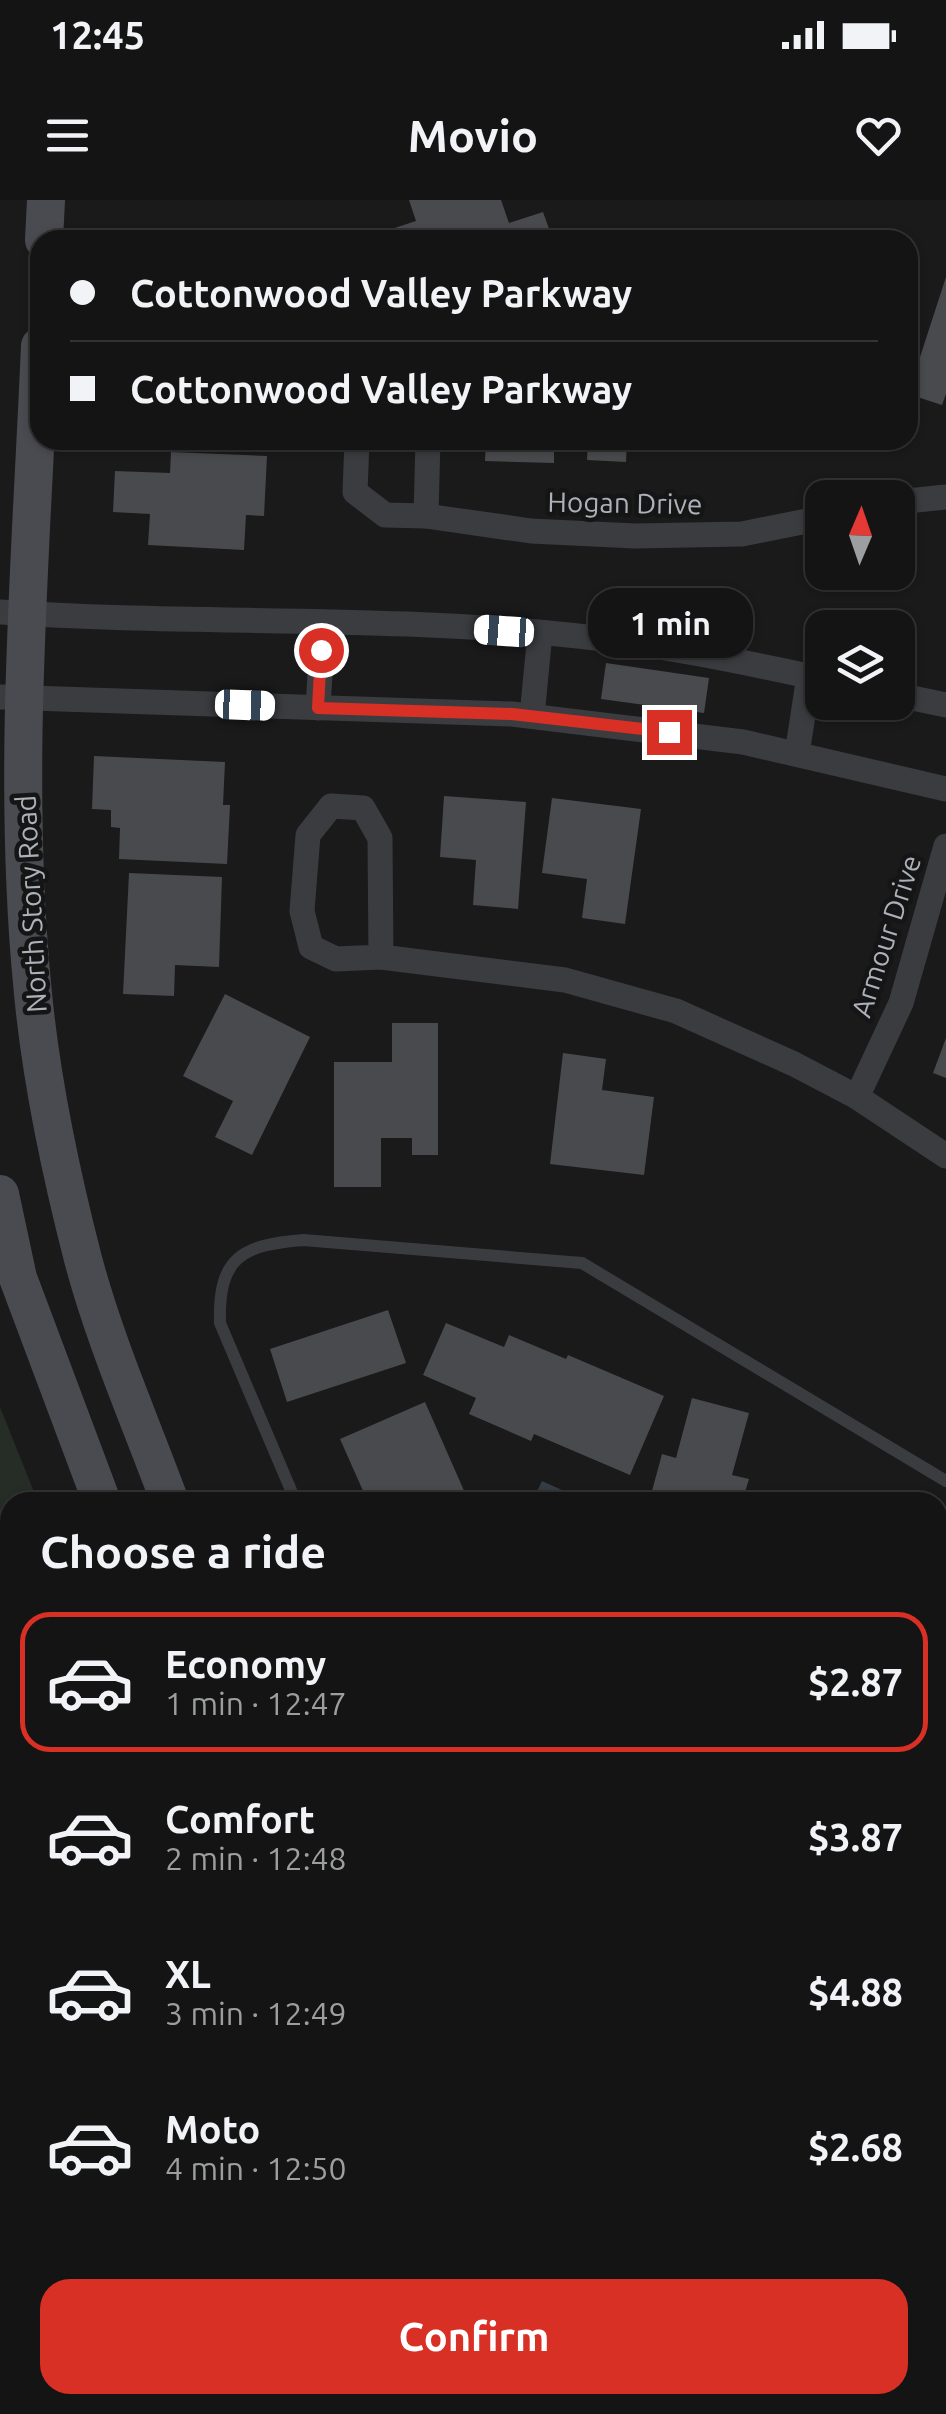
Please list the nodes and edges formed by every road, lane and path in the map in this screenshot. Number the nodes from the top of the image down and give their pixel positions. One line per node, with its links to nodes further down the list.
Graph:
1 (46, 200): 2 (main road)
2 (44, 230)
3 (30, 449): 10 (main road, North Story Road)
4 (357, 450): 8 (street, Hogan Drive)
5 (428, 450): 8 (street)
6 (946, 497): 7 (street)
7 (915, 500)
8 (426, 516): 9 (street, Hogan Drive)
9 (805, 521)
10 (14, 613): 11 (street); 14 (main road, North Story Road)
11 (323, 622): 12 (street); 17 (street)
12 (540, 633): 13 (street); 18 (street)
13 (805, 676)
14 (13, 698): 17 (street); 23 (main road, North Story Road)
15 (915, 699): 16 (street)
16 (946, 706)
17 (318, 708): 18 (street)
18 (532, 716): 20 (street)
19 (806, 720): 20 (street)
20 (797, 754): 21 (street)
21 (946, 790)
22 (946, 846): 25 (street, Armour Drive)
23 (12, 874): 30 (main road, North Story Road)
24 (381, 957): 24 (street); 25 (street)
25 (857, 1097): 26 (street)
26 (946, 1156)
27 (0, 1194): 29 (main road)
28 (946, 1481): 31 (lane)
29 (98, 1492)
30 (166, 1492)
31 (292, 1492)

